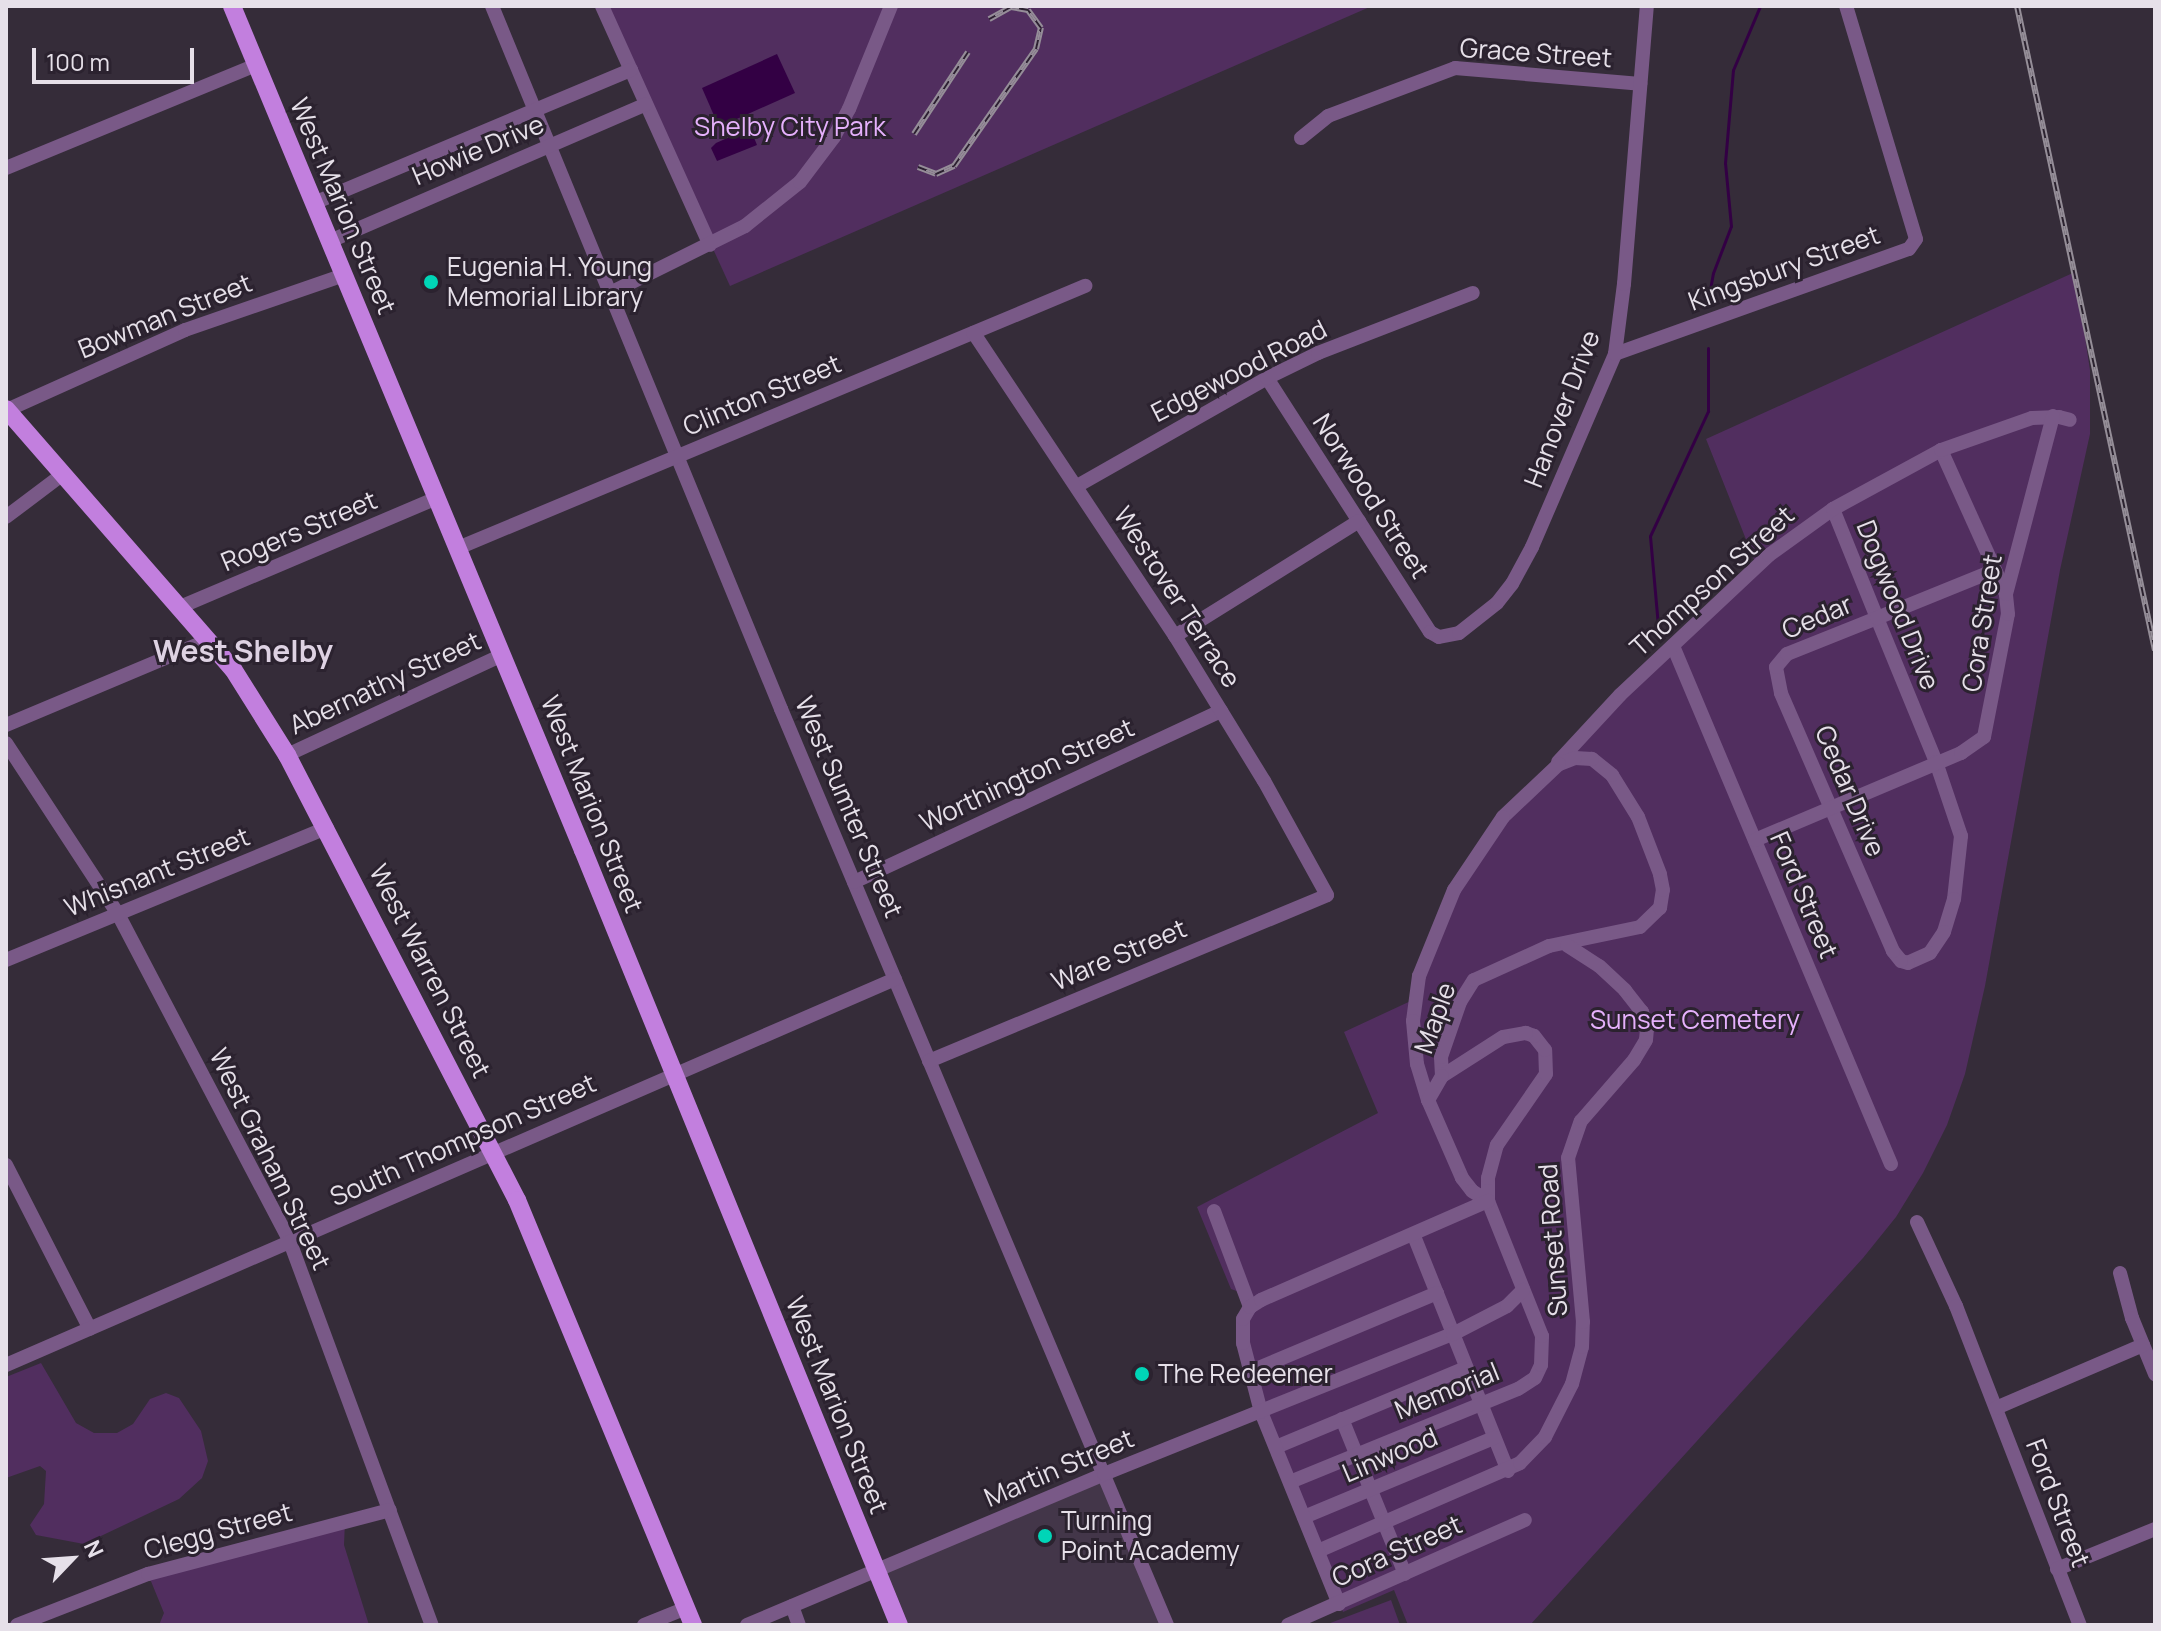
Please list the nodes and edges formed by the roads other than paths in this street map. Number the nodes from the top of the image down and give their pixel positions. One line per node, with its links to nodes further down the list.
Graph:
1 (232, 6): 7 (main road, West Marion Street)
2 (492, 6): 11 (street, West Sumter Street)
3 (602, 6): 8 (street)
4 (891, 6): 17 (street)
5 (1647, 6): 9 (street, Hanover Drive)
6 (1846, 6): 23 (street, Kingsbury Street)
7 (256, 65): 14 (street); 15 (main road, West Marion Street)
8 (631, 70): 10 (street); 11 (street, Howie Drive)
9 (1640, 84): 12 (street, Grace Street); 23 (street, Hanover Drive)
10 (646, 104): 13 (street, Howie Drive); 17 (street)
11 (535, 109): 13 (street, West Sumter Street); 15 (street, Howie Drive)
12 (1301, 138)
13 (550, 145): 16 (street, Howie Drive); 20 (street, West Sumter Street)
14 (6, 168)
15 (314, 203): 16 (main road, West Marion Street)
16 (330, 241): 18 (main road, West Marion Street)
17 (710, 245): 20 (street)
18 (344, 275): 25 (street, Bowman Street); 32 (main road, West Marion Street)
19 (1085, 286): 22 (street, Clinton Street)
20 (610, 293): 29 (street, West Sumter Street)
21 (1473, 293): 24 (street, Edgewood Road)
22 (974, 333): 29 (street, Clinton Street); 31 (street, Westover Terrace)
23 (1615, 354): 42 (street, Hanover Drive)
24 (1267, 378): 31 (street, Edgewood Road); 35 (street, Norwood Street)
25 (6, 409): 30 (main road, West Warren Street)
26 (2053, 416): 27 (street, Thompson Street); 28 (street, Thompson Street); 38 (street, Cora Street)
27 (2070, 420)
28 (1941, 450): 33 (street, Thompson Street); 37 (street)
29 (678, 457): 36 (street, Clinton Street); 56 (street, West Sumter Street)
30 (63, 474): 34 (street); 39 (main road, West Warren Street)
31 (1077, 486): 41 (street, Westover Terrace)
32 (437, 498): 36 (main road, West Marion Street); 39 (street, Rogers Street)
33 (1833, 509): 40 (street, Dogwood Drive); 44 (street, Thompson Street)
34 (6, 517)
35 (1359, 521): 41 (street); 42 (street, Norwood Street)
36 (458, 548): 45 (main road, West Marion Street)
37 (1995, 570): 38 (street); 40 (street, Cedar)
38 (2006, 594): 51 (street, Cora Street)
39 (180, 607): 43 (main road, West Warren Street)
40 (1877, 618): 46 (street, Cedar); 51 (street, Dogwood Drive)
41 (1175, 636): 47 (street, Westover Terrace)
42 (1439, 637)
43 (208, 640): 48 (street); 50 (main road, West Warren Street)
44 (1673, 646): 52 (street, Thompson Street); 55 (street, Ford Street)
45 (502, 655): 50 (street, Abernathy Street); 63 (main road, West Marion Street)
46 (1781, 693): 53 (street, Cedar Drive)
47 (1221, 711): 56 (street, Worthington Street); 57 (street, Westover Terrace)
48 (6, 725)
49 (6, 743): 58 (street, West Graham Street)
50 (287, 755): 54 (main road, West Warren Street)
51 (1936, 762): 53 (street, Cora Street); 53 (street, Cedar Drive)
52 (1547, 774): 59 (street, Thompson Street); 65 (street, Thompson Street)
53 (1831, 807): 55 (street, Cora Street)
54 (327, 828): 58 (street, Whisnant Street); 66 (main road, West Warren Street)
55 (1755, 840): 67 (street, Ford Street)
56 (854, 882): 61 (street, West Sumter Street)
57 (1327, 895): 62 (street, Ware Street)
58 (118, 914): 60 (street, Whisnant Street); 73 (street, West Graham Street)
59 (1567, 945): 64 (street, Maple); 92 (street, Sunset Road)
60 (6, 960)
61 (895, 979): 62 (street, West Sumter Street); 63 (street, South Thompson Street)
62 (929, 1061): 93 (street, West Sumter Street)
63 (674, 1073): 66 (street, South Thompson Street); 103 (main road, West Marion Street)
64 (1442, 1076): 65 (street); 69 (street)
65 (1428, 1100): 69 (street, Thompson Street)
66 (494, 1153): 73 (street, South Thompson Street); 107 (main road, West Warren Street)
67 (1891, 1164)
68 (6, 1165): 78 (street)
69 (1488, 1201): 72 (street); 75 (street, Memorial)
70 (1214, 1211): 77 (street)
71 (1917, 1222): 86 (street, Ford Street)
72 (1414, 1236): 76 (street); 77 (street)
73 (290, 1242): 78 (street, South Thompson Street); 96 (street, West Graham Street)
74 (2120, 1273): 80 (street)
75 (1523, 1290): 79 (street, Martin Street); 85 (street, Memorial)
76 (1437, 1293): 79 (street); 83 (street)
77 (1250, 1307): 83 (street)
78 (90, 1329): 81 (street, South Thompson Street)
79 (1453, 1334): 82 (street); 87 (street, Martin Street)
80 (2143, 1345): 84 (street); 86 (street)
81 (6, 1365)
82 (1466, 1368): 85 (street); 88 (street)
83 (1249, 1372): 87 (street)
84 (2155, 1374)
85 (1480, 1403): 89 (street); 91 (street, Memorial)
86 (1996, 1408): 102 (street, Ford Street)
87 (1261, 1412): 90 (street); 93 (street, Martin Street)
88 (1342, 1419): 90 (street); 91 (street)
89 (1494, 1438): 92 (street); 95 (street, Linwood)
90 (1276, 1447): 94 (street)
91 (1356, 1454): 94 (street, Memorial); 95 (street)
92 (1508, 1471): 99 (street, Sunset Road)
93 (1104, 1474): 103 (street, Martin Street); 114 (street, West Sumter Street)
94 (1290, 1482): 97 (street)
95 (1370, 1489): 97 (street, Linwood); 99 (street)
96 (390, 1510): 108 (street, Clegg Street); 109 (street, West Graham Street)
97 (1304, 1517): 101 (street)
98 (1525, 1520): 104 (street, Cora Street)
99 (1384, 1524): 101 (street, Sunset Road); 104 (street)
100 (2155, 1529): 102 (street)
101 (1318, 1551): 105 (street)
102 (2057, 1569): 116 (street, Ford Street)
103 (877, 1571): 106 (street, Martin Street); 113 (main road, West Marion Street)
104 (1405, 1574): 105 (street, Cora Street)
105 (1339, 1604): 115 (street, Cora Street)
106 (792, 1606): 111 (street, Martin Street); 112 (street)
107 (690, 1616): 110 (street)
108 (17, 1625)
109 (432, 1625)
110 (644, 1625)
111 (747, 1625)
112 (799, 1625)
113 (899, 1625)
114 (1167, 1625)
115 (1288, 1625)
116 (2080, 1625)

